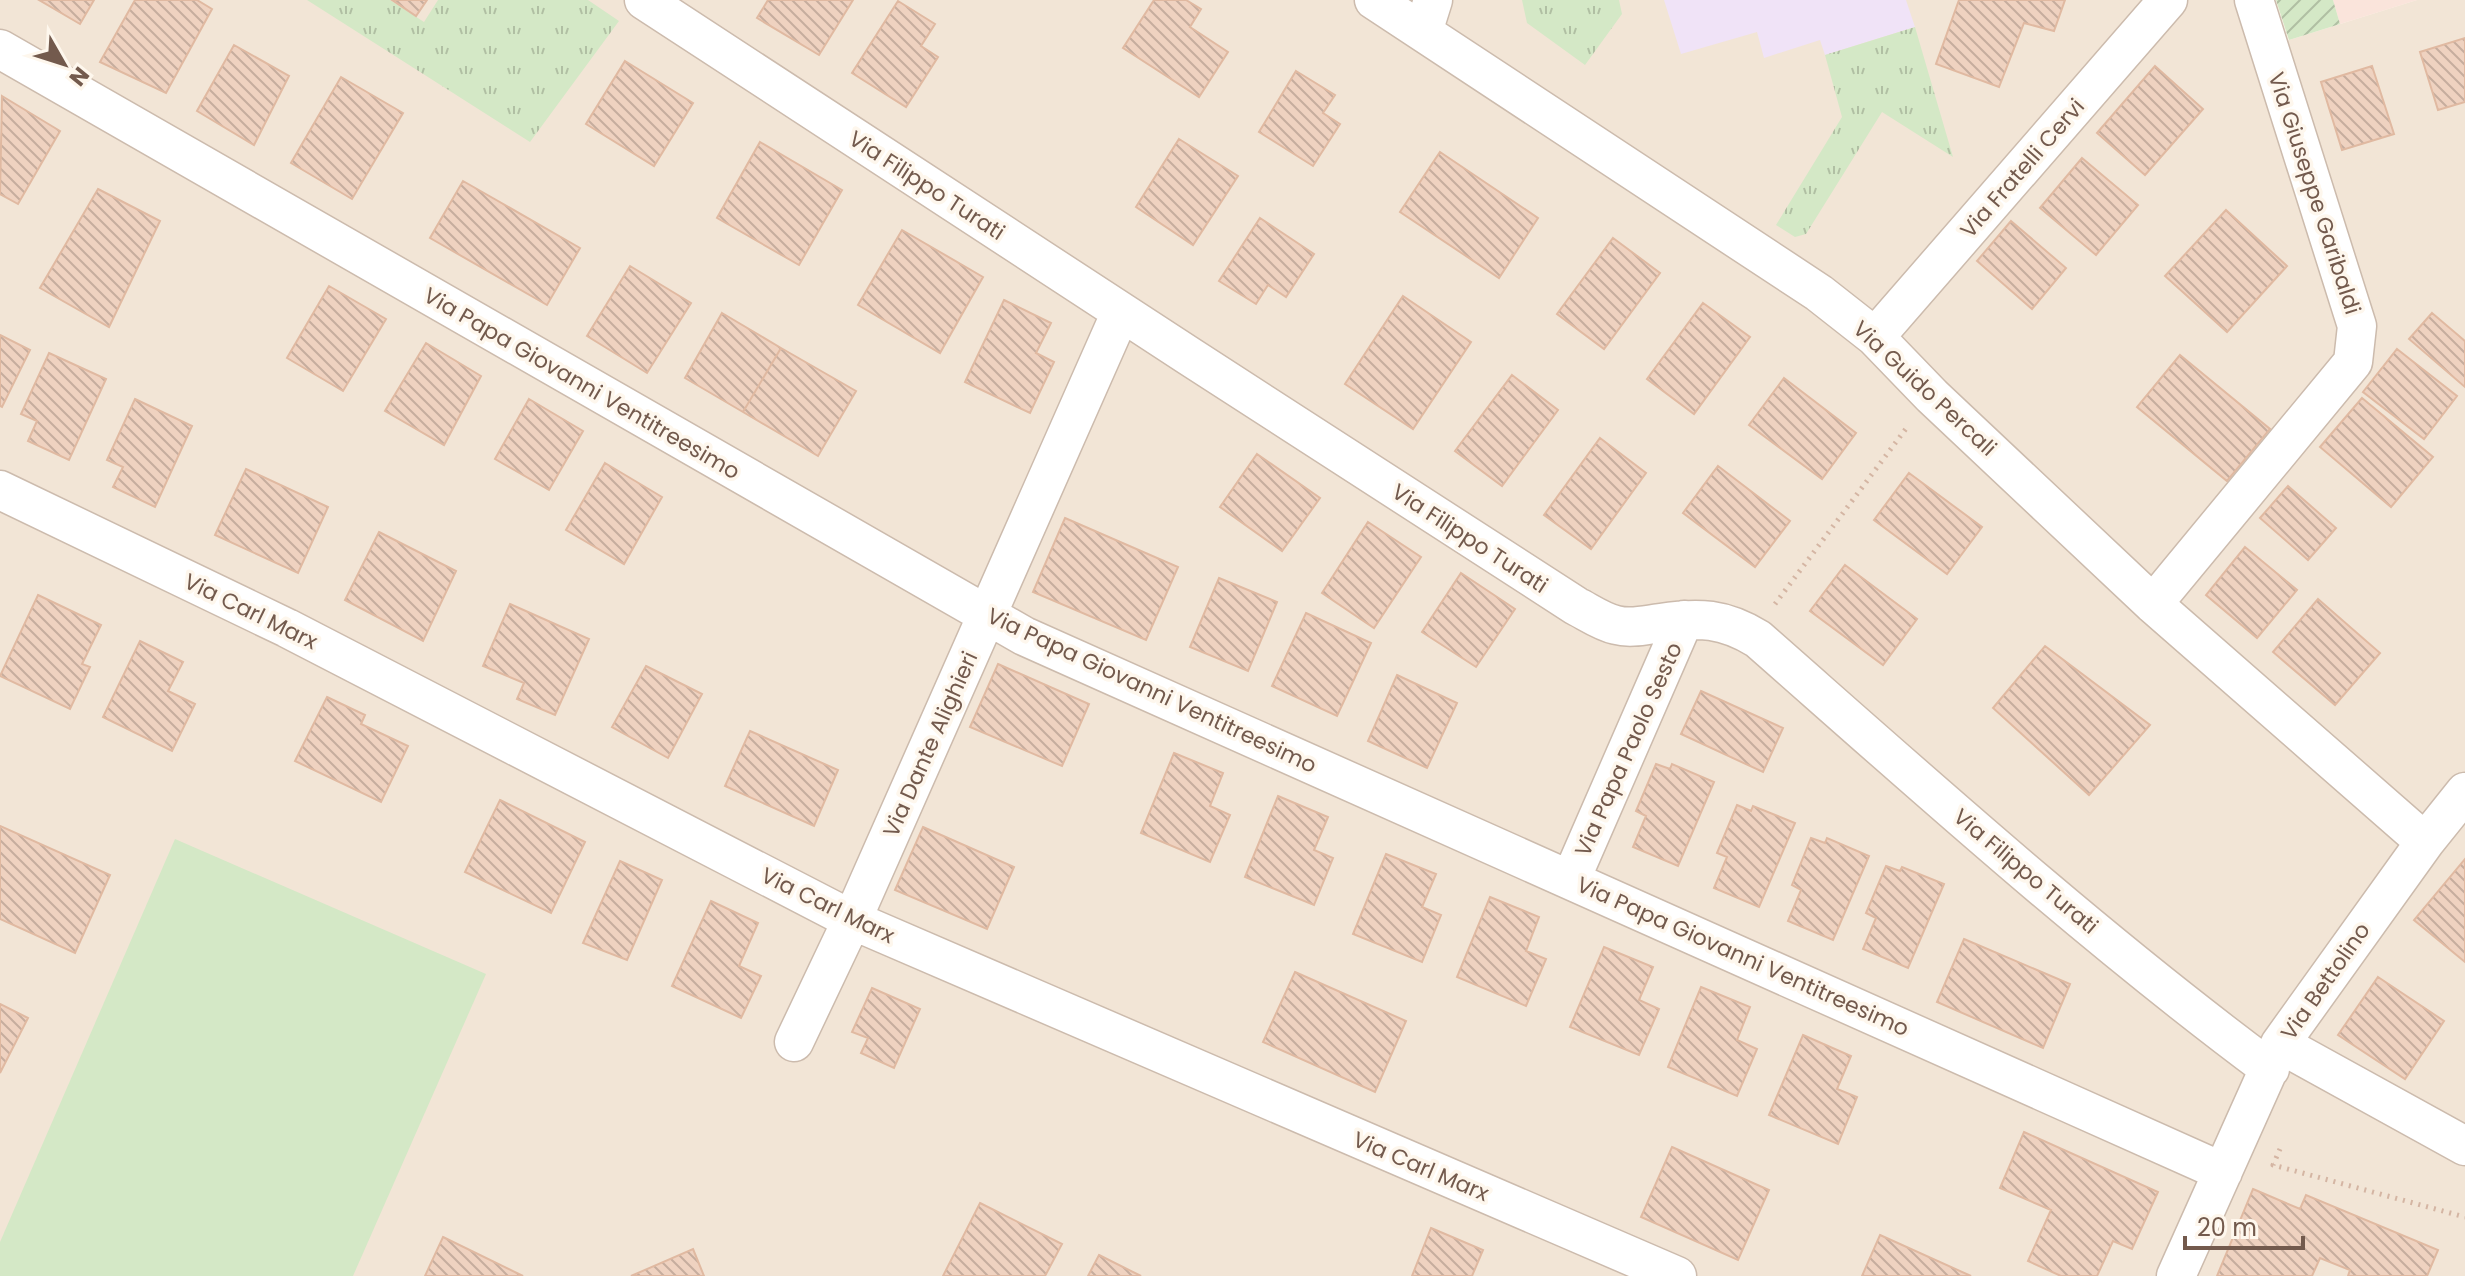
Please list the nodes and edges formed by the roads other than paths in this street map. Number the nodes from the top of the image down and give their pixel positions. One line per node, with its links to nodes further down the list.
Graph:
1 (644, 0): 7 (street, Via Filippo Turati)
2 (1374, 0): 5 (street, Via Guido Percali)
3 (2168, 0): 8 (street, Via Fratelli Cervi)
4 (2254, 0): 10 (street, Via Giuseppe Garibaldi)
5 (1428, 16): 8 (street, Via Guido Percali)
6 (0, 49): 11 (street, Via Papa Giovanni Ventitreesimo)
7 (1121, 312): 11 (street, Via Dante Alighieri); 12 (street, Via Filippo Turati)
8 (1875, 337): 10 (street, Via Guido Percali)
9 (0, 490): 16 (street, Via Carl Marx)
10 (2153, 604): 14 (street, Via Guido Percali)
11 (987, 615): 15 (street, Via Papa Giovanni Ventitreesimo); 16 (street, Via Dante Alighieri)
12 (1684, 620): 15 (street, Via Papa Paolo Sesto); 18 (street, Via Filippo Turati)
13 (2465, 792): 14 (street, Via Bettolino)
14 (2425, 842): 18 (street, Via Bettolino)
15 (1571, 879): 20 (street, Via Papa Giovanni Ventitreesimo)
16 (852, 920): 17 (street, Via Dante Alighieri); 21 (street, Via Carl Marx)
17 (794, 1042)
18 (2275, 1056): 19 (street, Via Filippo Turati); 20 (street, Via Bettolino)
19 (2465, 1146)
20 (2223, 1172): 22 (street, Via Bettolino)
21 (1677, 1276)
22 (2176, 1276)

